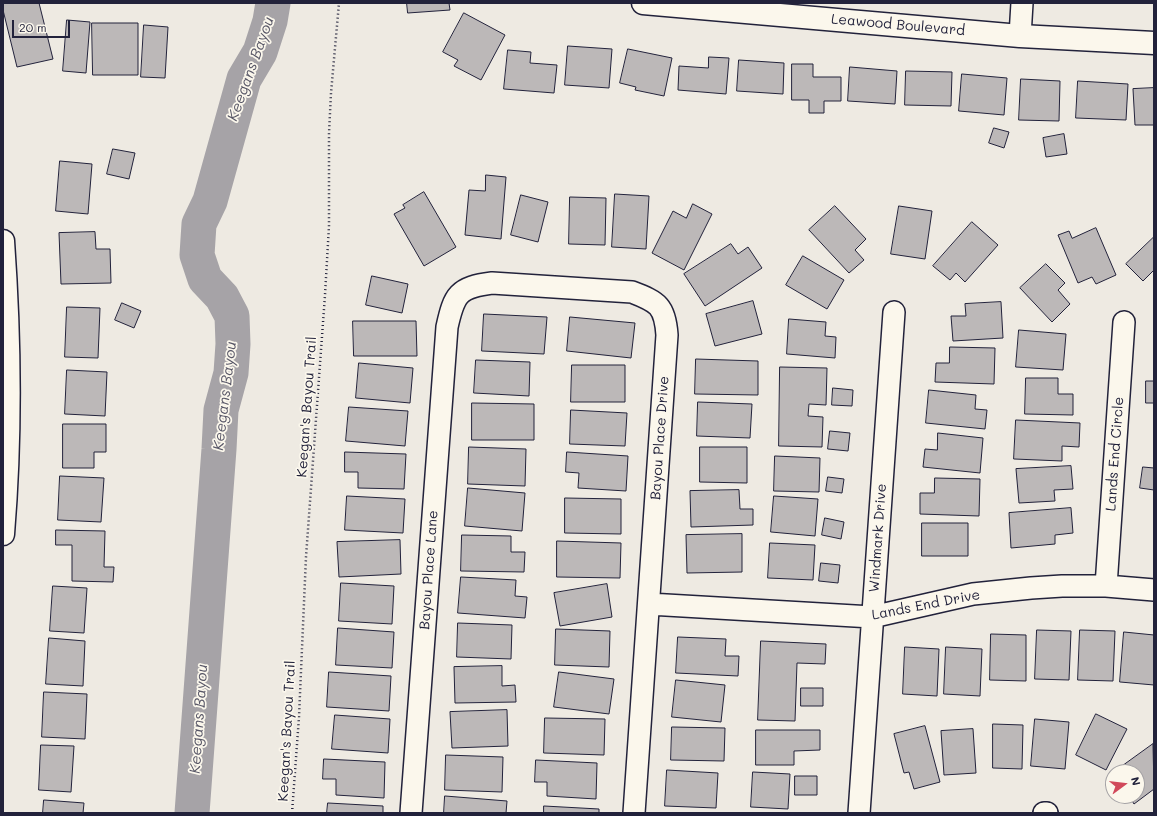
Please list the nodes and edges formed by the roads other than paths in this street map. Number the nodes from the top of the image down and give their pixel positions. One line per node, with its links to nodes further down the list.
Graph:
1 (643, 3): 3 (street, Leawood Boulevard)
2 (1022, 3): 4 (street)
3 (761, 8): 4 (street, Leawood Boulevard)
4 (1020, 36): 5 (street, Leawood Boulevard)
5 (1154, 43)
6 (3, 241): 7 (street)
7 (5, 290): 11 (street)
8 (894, 312): 15 (street, Windmark Drive)
9 (1124, 322): 12 (street, Lands End Circle)
10 (447, 327): 14 (street, Bayou Place Drive); 16 (street, Bayou Place Lane)
11 (3, 534)
12 (1106, 586): 13 (street, Lands End Drive); 15 (street, Lands End Drive)
13 (1154, 590)
14 (649, 604): 15 (street, Lands End Drive); 17 (street, Bayou Place Drive)
15 (872, 617): 18 (street, Windmark Drive)
16 (411, 813)
17 (634, 813)
18 (859, 813)
19 (1044, 813): 20 (street)
20 (1047, 813)

